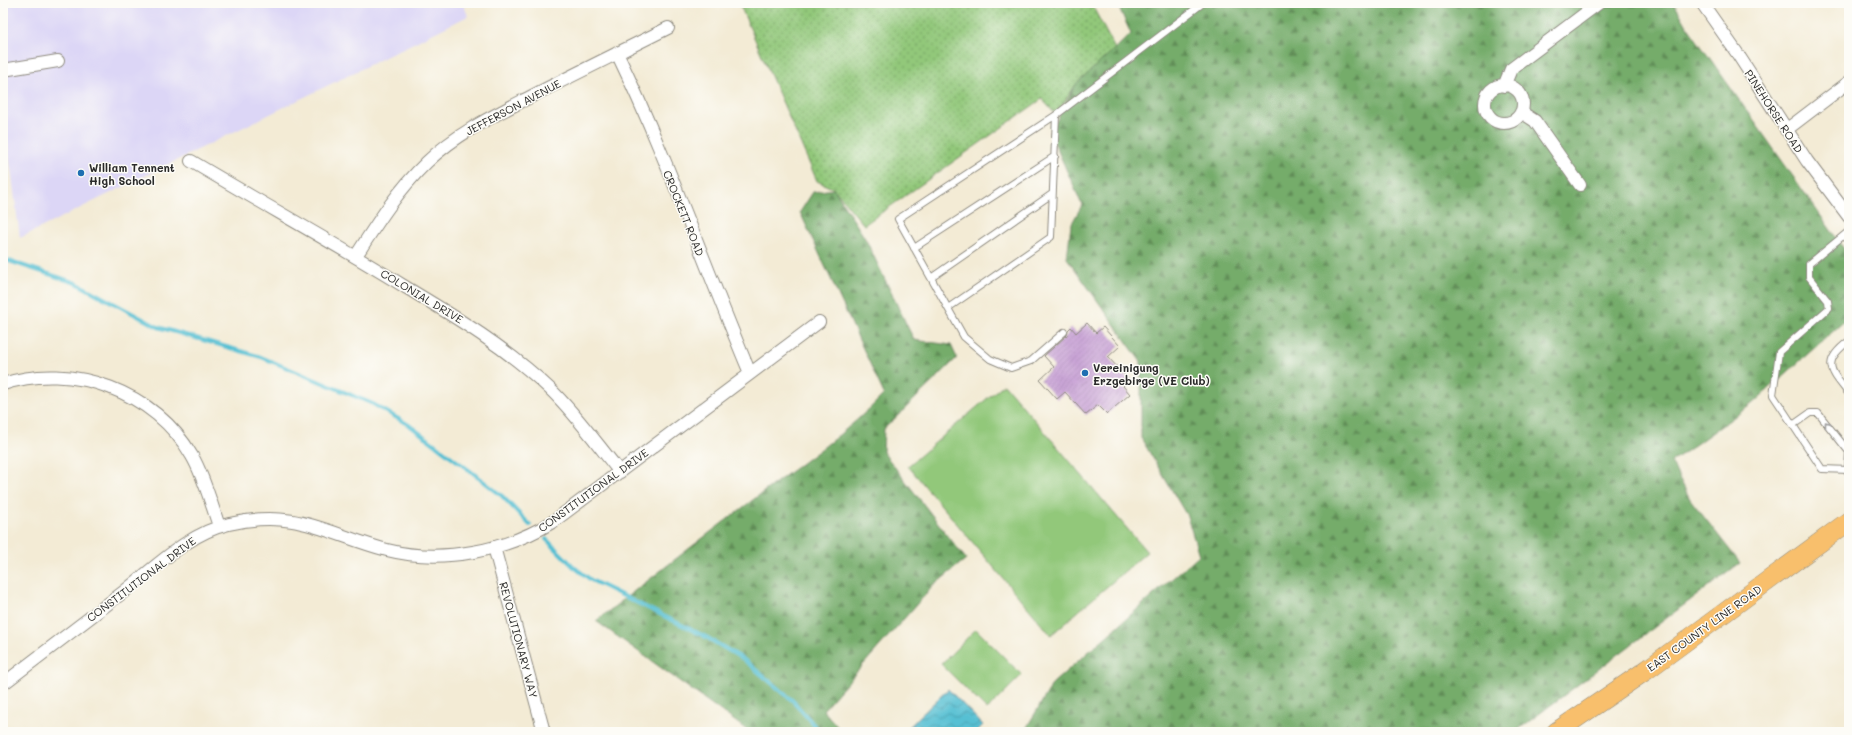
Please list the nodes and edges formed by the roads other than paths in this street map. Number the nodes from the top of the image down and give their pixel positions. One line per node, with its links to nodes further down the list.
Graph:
1 (1202, 3): 11 (lane)
2 (1599, 3): 9 (street)
3 (1702, 3): 12 (street, PINEHORSE ROAD)
4 (668, 28): 5 (street, JEFFERSON AVENUE)
5 (618, 53): 20 (street, JEFFERSON AVENUE); 26 (street, CROCKETT ROAD)
6 (58, 61): 7 (street)
7 (3, 70)
8 (1849, 82): 12 (street)
9 (1504, 86): 10 (street); 10 (street)
10 (1521, 112): 15 (street)
11 (1056, 115): 13 (lane); 19 (lane)
12 (1786, 130): 17 (street, PINEHORSE ROAD)
13 (1055, 156): 16 (lane); 19 (lane)
14 (191, 161): 20 (street, COLONIAL DRIVE)
15 (1580, 185)
16 (1052, 194): 21 (lane); 22 (lane)
17 (1849, 217)
18 (1849, 231): 29 (lane)
19 (914, 248): 21 (lane)
20 (356, 256): 31 (street, COLONIAL DRIVE)
21 (931, 278): 22 (lane)
22 (948, 308): 24 (lane)
23 (819, 322): 26 (street, CONSTITUTIONAL DRIVE)
24 (1064, 332)
25 (1849, 340): 28 (lane)
26 (750, 373): 31 (street, CONSTITUTIONAL DRIVE)
27 (3, 384): 33 (street)
28 (1849, 394)
29 (1793, 425): 30 (lane); 30 (lane, one-way to 29)
30 (1848, 470)
31 (620, 472): 34 (street, CONSTITUTIONAL DRIVE)
32 (1849, 521): 37 (main road, EAST COUNTY LINE ROAD)
33 (220, 526): 34 (street, CONSTITUTIONAL DRIVE); 35 (street, CONSTITUTIONAL DRIVE)
34 (494, 547): 36 (street, REVOLUTIONARY WAY)
35 (3, 684)
36 (544, 732)
37 (1556, 732)

